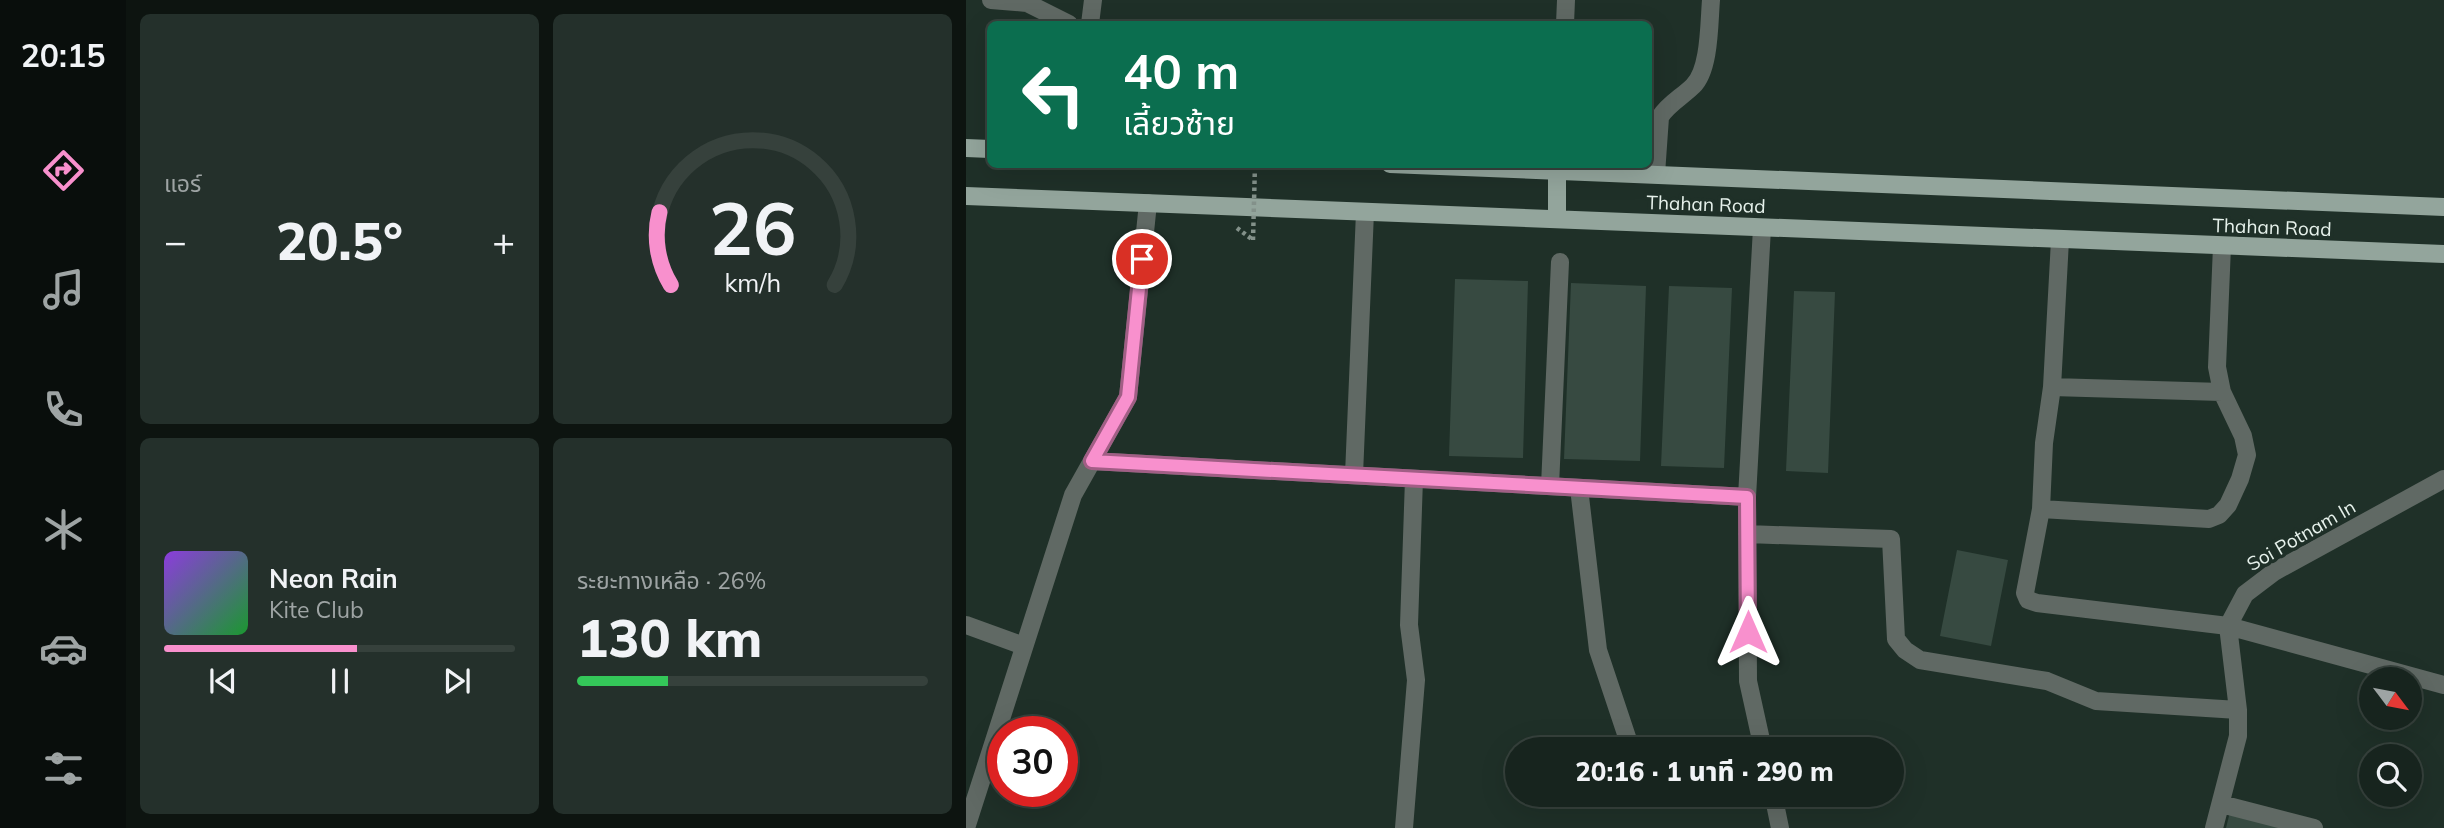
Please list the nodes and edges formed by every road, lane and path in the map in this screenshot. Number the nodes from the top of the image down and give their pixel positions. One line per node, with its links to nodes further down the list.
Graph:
1 (991, 0): 5 (street)
2 (1093, 0): 6 (street)
3 (1566, 0): 7 (street)
4 (1711, 0): 12 (street)
5 (1063, 21)
6 (1090, 21)
7 (1565, 21)
8 (966, 148): 9 (main road)
9 (987, 149)
10 (1255, 168): 19 (path, bridge)
11 (1557, 168): 12 (main road, Thahan Road); 17 (main road)
12 (1656, 174): 15 (main road, Thahan Road)
13 (966, 196): 14 (main road, Thahan Road)
14 (1148, 203): 16 (main road, Thahan Road); 26 (street)
15 (2444, 206)
16 (1365, 212): 17 (main road, Thahan Road); 27 (street)
17 (1558, 219): 18 (main road, Thahan Road)
18 (1762, 228): 20 (main road, Thahan Road); 32 (street)
19 (1253, 240)
20 (2060, 240): 21 (main road, Thahan Road); 24 (street)
21 (2222, 246): 22 (main road, Thahan Road); 25 (street)
22 (2444, 254)
23 (1560, 262): 30 (street)
24 (2052, 387): 25 (street); 33 (street)
25 (2222, 392): 33 (street)
26 (1092, 461): 27 (street); 37 (street)
27 (1354, 475): 28 (street)
28 (1414, 479): 30 (street); 45 (street)
29 (2444, 479): 36 (street, Soi Potnam In)
30 (1550, 486): 31 (street)
31 (1579, 488): 32 (street); 40 (street)
32 (1747, 497): 34 (street)
33 (2041, 509): 36 (street)
34 (1747, 534): 39 (street); 41 (street)
35 (966, 625): 37 (street)
36 (2228, 626): 38 (street); 39 (street)
37 (1024, 646): 44 (street)
38 (2444, 685)
39 (2238, 710): 42 (street)
40 (1627, 737)
41 (1760, 737)
42 (2221, 804): 47 (street); 48 (street)
43 (1776, 807): 46 (street)
44 (966, 828)
45 (1404, 828)
46 (1780, 828)
47 (2214, 828)
48 (2314, 828)

